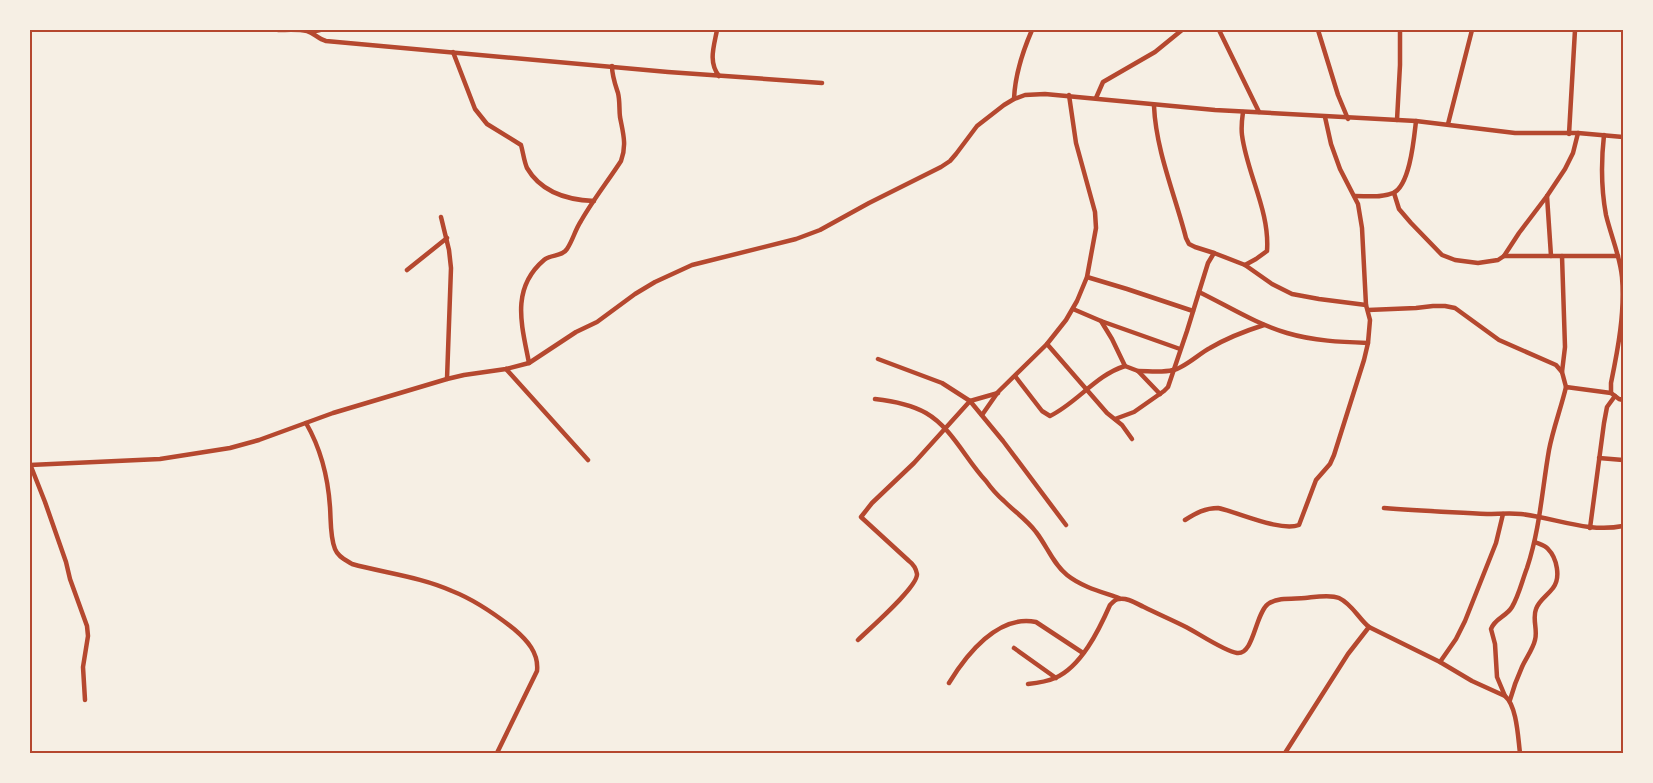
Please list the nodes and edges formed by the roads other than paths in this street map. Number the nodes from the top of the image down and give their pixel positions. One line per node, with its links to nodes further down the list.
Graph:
1 (278, 30): 11 (street)
2 (320, 30): 11 (street)
3 (717, 30): 14 (street)
4 (1032, 30): 18 (street)
5 (1182, 30): 17 (street)
6 (1219, 30): 21 (street)
7 (1318, 30): 23 (street)
8 (1400, 30): 24 (street)
9 (1472, 30): 26 (street)
10 (1574, 30): 28 (street)
11 (311, 32): 12 (street)
12 (453, 52): 13 (street); 34 (street)
13 (612, 66): 14 (street); 34 (street)
14 (720, 76): 15 (street)
15 (822, 83)
16 (1069, 95): 17 (street); 18 (street); 44 (street)
17 (1096, 98): 19 (street)
18 (1014, 99): 56 (street)
19 (1154, 106): 20 (street); 37 (street)
20 (1243, 112): 21 (street); 42 (street)
21 (1259, 112): 22 (street)
22 (1324, 117): 23 (street); 32 (street)
23 (1348, 119): 24 (street)
24 (1397, 120): 25 (street)
25 (1416, 122): 26 (street); 31 (street)
26 (1448, 124): 28 (street)
27 (1578, 133): 28 (street); 29 (street); 33 (street)
28 (1569, 134)
29 (1604, 135): 30 (street); 41 (street)
30 (1623, 136)
31 (1394, 193): 32 (street); 38 (street)
32 (1355, 196): 46 (street)
33 (1547, 196): 38 (street); 39 (street)
34 (594, 201): 56 (street)
35 (441, 217): 36 (street)
36 (447, 238): 43 (street); 63 (street)
37 (1214, 253): 42 (street); 45 (street)
38 (1504, 256): 39 (street)
39 (1551, 256): 40 (street)
40 (1562, 256): 41 (street); 61 (street)
41 (1618, 256): 68 (street)
42 (1245, 265): 46 (street)
43 (407, 270)
44 (1087, 277): 47 (street); 49 (street)
45 (1199, 292): 49 (street); 51 (street)
46 (1366, 305): 48 (street)
47 (1073, 309): 50 (street); 53 (street)
48 (1368, 310): 52 (street); 61 (street)
49 (1193, 311): 54 (street)
50 (1101, 321): 54 (street); 57 (street)
51 (1264, 325): 52 (street); 60 (street)
52 (1368, 343): 84 (street)
53 (1046, 344): 62 (street); 65 (street)
54 (1180, 348): 60 (street)
55 (878, 359): 71 (street)
56 (529, 363): 58 (street)
57 (1126, 366): 59 (street); 65 (street)
58 (506, 369): 63 (street); 78 (street)
59 (1138, 370): 60 (street); 67 (street)
60 (1172, 371): 67 (street)
61 (1562, 372): 64 (street)
62 (1015, 376): 65 (street); 66 (street)
63 (447, 379): 74 (street)
64 (1566, 387): 68 (street); 83 (street)
65 (1086, 388): 73 (street)
66 (998, 392): 71 (street); 72 (street)
67 (1160, 394): 73 (street)
68 (1613, 394): 70 (street); 77 (street)
69 (875, 399): 75 (street)
70 (1623, 400)
71 (970, 402): 72 (street); 75 (street)
72 (982, 415): 85 (street)
73 (1115, 419): 76 (street)
74 (306, 423): 80 (street); 101 (street)
75 (945, 429): 89 (street); 91 (street)
76 (1132, 438)
77 (1599, 458): 79 (street); 87 (street)
78 (588, 460)
79 (1623, 460)
80 (30, 464): 99 (street)
81 (1384, 508): 82 (street)
82 (1503, 514): 83 (street); 94 (street)
83 (1540, 516): 87 (street); 88 (street)
84 (1185, 520)
85 (1066, 525)
86 (1623, 526): 87 (street)
87 (1590, 528)
88 (1535, 542): 98 (street); 100 (street)
89 (1119, 598): 90 (street); 93 (street)
90 (1369, 627): 94 (street); 102 (street)
91 (858, 640)
92 (1014, 648): 95 (street)
93 (1083, 654): 95 (street); 96 (street)
94 (1440, 662): 98 (street)
95 (1056, 678): 97 (street)
96 (949, 683)
97 (1028, 684)
98 (1505, 696): 100 (street)
99 (85, 700)
100 (1510, 700): 103 (street)
101 (497, 753)
102 (1284, 753)
103 (1520, 753)

